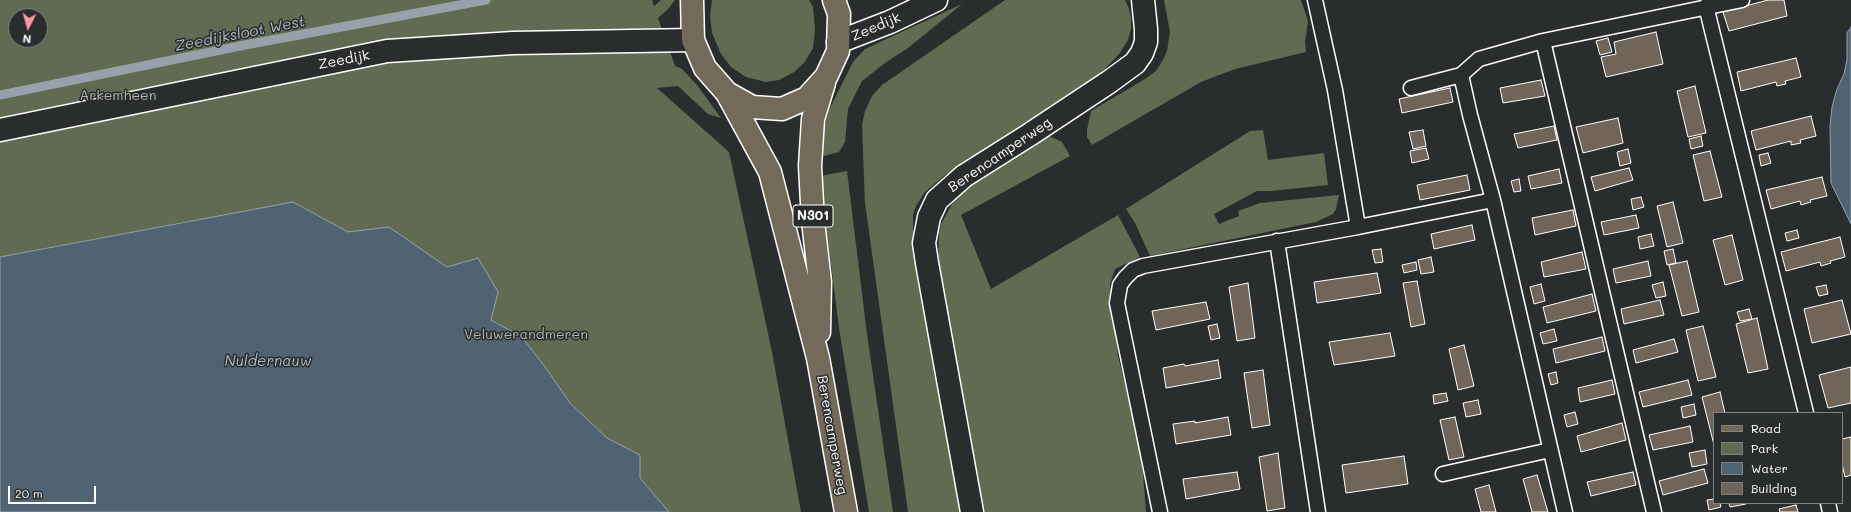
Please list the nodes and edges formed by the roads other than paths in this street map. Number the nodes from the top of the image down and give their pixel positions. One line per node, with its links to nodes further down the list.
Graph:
1 (692, 0): 8 (main road)
2 (834, 0): 10 (main road)
3 (936, 0): 10 (street, Zeedijk)
4 (1143, 0): 24 (street, Berencamperweg)
5 (1315, 0): 17 (lane)
6 (1742, 0): 7 (lane)
7 (1706, 6): 9 (lane); 20 (lane)
8 (693, 40): 14 (main road); 15 (street, Zeedijk)
9 (1543, 41): 11 (lane); 28 (lane)
10 (838, 42): 12 (main road)
11 (1461, 75): 13 (lane); 16 (lane)
12 (826, 77): 14 (main road); 19 (main road, Berencamperweg / N301)
13 (1411, 88)
14 (727, 92): 19 (main road, Berencamperweg / N301)
15 (0, 130)
16 (1493, 200): 17 (lane); 21 (lane)
17 (1358, 227): 18 (lane)
18 (1277, 241): 25 (lane); 26 (lane)
19 (818, 358): 23 (main road, Berencamperweg / N301)
20 (1806, 412)
21 (1550, 450): 22 (lane); 27 (lane)
22 (1443, 474)
23 (846, 512)
24 (972, 512)
25 (1160, 512)
26 (1318, 512)
27 (1565, 512)
28 (1654, 512)

